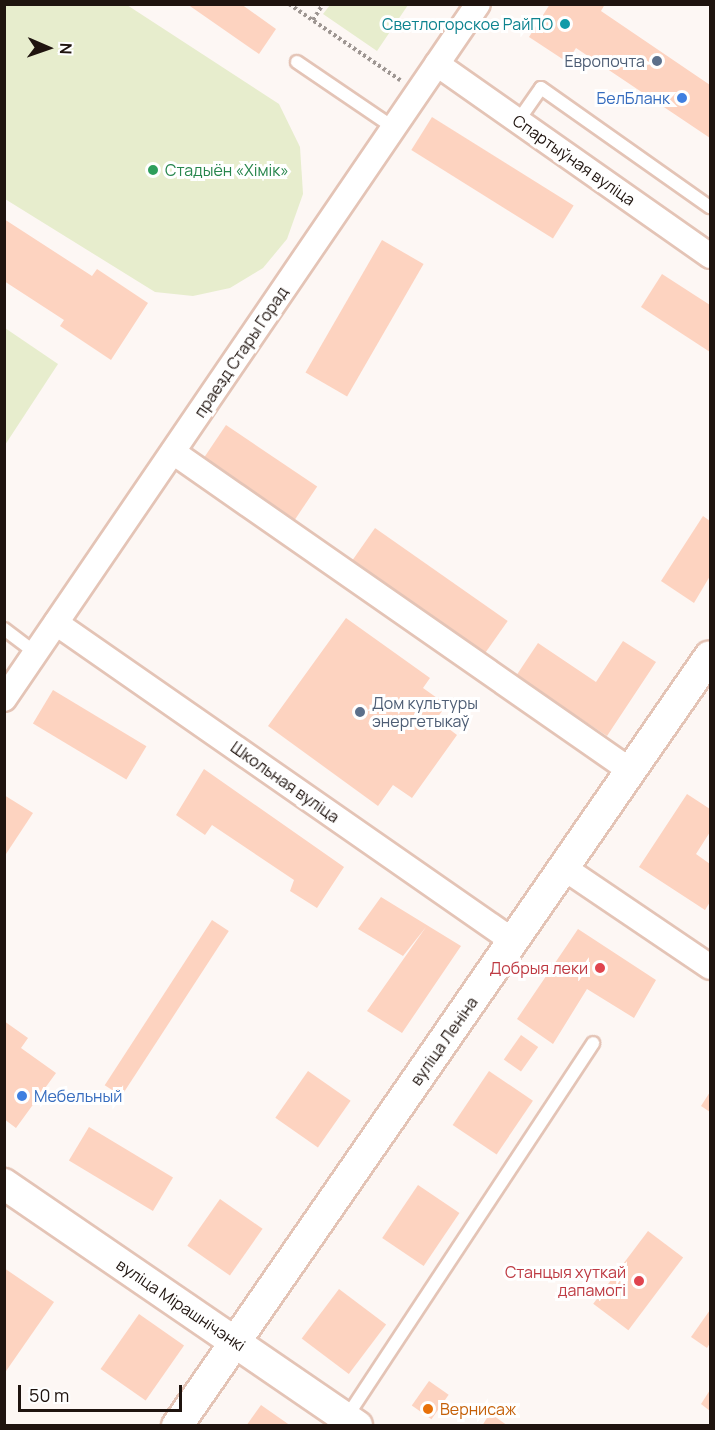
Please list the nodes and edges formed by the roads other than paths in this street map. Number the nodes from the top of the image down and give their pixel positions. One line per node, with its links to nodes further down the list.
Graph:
1 (478, 4): 3 (street, праезд Стары Горад)
2 (297, 62): 5 (lane)
3 (437, 64): 4 (street, Спартыўная вуліца); 5 (street, праезд Стары Горад)
4 (519, 121): 6 (lane); 7 (street, Спартыўная вуліца)
5 (394, 128): 8 (street, праезд Стары Горад)
6 (711, 207)
7 (711, 256)
8 (173, 452): 9 (street, праезд Стары Горад); 14 (street)
9 (56, 623): 11 (street, праезд Стары Горад); 16 (street, Школьная вуліца)
10 (4, 629): 11 (lane)
11 (36, 653): 13 (street, праезд Стары Горад)
12 (711, 656): 14 (street, вуліца Леніна)
13 (4, 699)
14 (631, 771): 15 (street, вуліца Леніна)
15 (564, 868): 16 (street, вуліца Леніна); 17 (street)
16 (513, 941): 20 (street, вуліца Леніна)
17 (711, 967)
18 (593, 1043): 21 (lane)
19 (4, 1184): 20 (street, вуліца Мірашнічэнкі)
20 (235, 1342): 21 (street, вуліца Мірашнічэнкі); 22 (street, вуліца Леніна)
21 (352, 1422)
22 (177, 1425)

